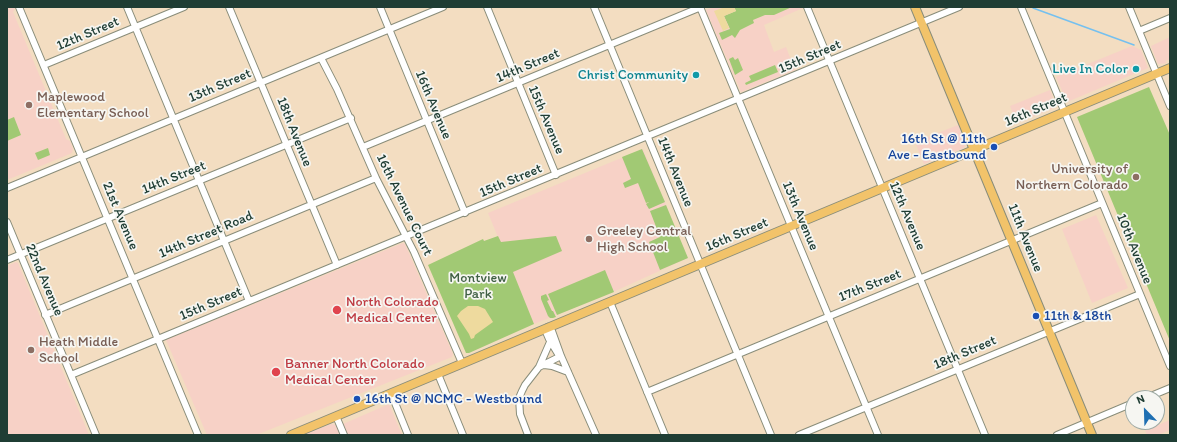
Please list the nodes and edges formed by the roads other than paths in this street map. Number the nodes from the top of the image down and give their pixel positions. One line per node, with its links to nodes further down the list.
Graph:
1 (19, 7): 23 (street, 21st Avenue)
2 (127, 7): 17 (street)
3 (184, 7): 17 (street, 12th Street)
4 (230, 7): 26 (street, 18th Avenue)
5 (380, 7): 18 (street, 16th Avenue)
6 (443, 7): 18 (street, 13th Street)
7 (486, 7): 27 (street, 15th Avenue)
8 (594, 7): 20 (street, 14th Avenue)
9 (701, 7): 20 (street, 14th Street); 28 (street, 13th Avenue)
10 (807, 7): 22 (street, 12th Avenue)
11 (915, 7): 16 (main road, 11th Avenue)
12 (959, 7): 16 (street, 15th Street)
13 (1021, 7): 30 (street, 10th Avenue)
14 (1129, 7): 19 (street)
15 (1170, 18): 19 (street)
16 (921, 23): 22 (street, 15th Street); 37 (main road, 11th Avenue)
17 (135, 27): 23 (street, 12th Street); 32 (street)
18 (389, 29): 21 (street, 13th Street); 33 (street, 16th Avenue)
19 (1139, 31): 25 (street)
20 (609, 45): 27 (street, 14th Street); 34 (street, 14th Avenue)
21 (321, 58): 26 (street, 13th Street); 31 (street, 16th Avenue Court)
22 (830, 61): 28 (street, 15th Street); 43 (street, 12th Avenue)
23 (44, 65): 38 (street, 21st Avenue)
24 (1170, 68): 25 (main road, 16th Street)
25 (1156, 73): 29 (street); 30 (main road, 16th Street)
26 (261, 83): 32 (street, 13th Street); 35 (street, 18th Avenue)
27 (518, 83): 33 (street, 14th Street); 39 (street, 15th Avenue)
28 (739, 99): 34 (street, 15th Street); 49 (street, 13th Avenue)
29 (1170, 106)
30 (1065, 112): 37 (main road, 16th Street); 44 (street, 10th Avenue)
31 (351, 118): 35 (street, 14th Street); 36 (street, 16th Avenue Court)
32 (173, 119): 38 (street, 13th Street); 41 (street)
33 (427, 121): 36 (street, 14th Street); 46 (street, 16th Avenue)
34 (647, 137): 39 (street, 15th Street); 55 (street, 14th Avenue)
35 (286, 144): 41 (street, 14th Street); 45 (street, 18th Avenue)
36 (363, 147): 40 (street, 16th Avenue Court)
37 (975, 149): 43 (main road, 16th Street); 51 (main road, 11th Avenue)
38 (82, 157): 42 (street, 13th Street); 47 (street, 21st Avenue)
39 (556, 175): 46 (street, 15th Street)
40 (376, 178): 45 (street, 14th Street Road); 50 (street, 16th Avenue Court)
41 (199, 181): 47 (street, 14th Street); 52 (street)
42 (7, 188)
43 (882, 188): 49 (main road, 16th Street); 58 (street, 12th Avenue)
44 (1102, 203): 51 (street, 17th Street); 59 (street, 10th Avenue)
45 (311, 205): 52 (street, 14th Street Road); 56 (street, 18th Avenue)
46 (465, 213): 50 (street, 15th Street)
47 (107, 219): 53 (street, 14th Street); 57 (street, 21st Avenue)
48 (7, 222): 53 (street, 22nd Avenue)
49 (791, 226): 55 (main road, 16th Street); 63 (street, 13th Avenue)
50 (407, 237): 56 (street, 15th Street); 70 (street, 16th Avenue Court)
51 (1012, 240): 58 (street, 17th Street); 65 (main road, 11th Avenue)
52 (224, 241): 57 (street, 14th Street Road); 60 (street)
53 (20, 255): 54 (street, 14th Street); 62 (street, 22nd Avenue)
54 (7, 260)
55 (700, 264): 61 (main road, 16th Street); 68 (street, 14th Avenue)
56 (337, 265): 60 (street, 15th Street)
57 (133, 279): 62 (street, 14th Street Road); 66 (street, 21st Avenue)
58 (920, 279): 63 (street, 17th Street); 73 (street, 12th Avenue)
59 (1140, 294): 65 (street, 18th Street); 72 (street, 10th Avenue)
60 (249, 302): 66 (street, 15th Street)
61 (610, 302): 64 (main road, 16th Street); 77 (street)
62 (46, 315): 76 (street, 22nd Avenue)
63 (829, 316): 68 (street, 17th Street); 79 (street, 13th Avenue)
64 (548, 328): 67 (street); 69 (street); 70 (main road, 16th Street)
65 (1049, 331): 73 (street, 18th Street); 82 (main road, 11th Avenue)
66 (158, 339): 76 (street, 15th Street); 84 (street, 21st Avenue)
67 (550, 342): 69 (street); 71 (street)
68 (737, 354): 77 (street, 17th Street); 92 (street, 14th Avenue)
69 (561, 356): 71 (street); 74 (street)
70 (462, 364): 75 (main road, 16th Street)
71 (541, 366): 74 (street); 89 (street)
72 (1170, 366)
73 (958, 370): 79 (street, 18th Street); 95 (street, 12th Avenue)
74 (568, 372): 90 (street)
75 (438, 374): 78 (main road, 16th Street); 88 (street)
76 (71, 375): 83 (street, 22nd Avenue)
77 (647, 392): 91 (street)
78 (390, 394): 81 (main road, 16th Street); 87 (street)
79 (867, 407): 93 (street, 18th Street); 94 (street, 13th Avenue)
80 (1125, 407): 82 (street)
81 (336, 416): 85 (main road, 16th Street); 86 (street)
82 (1087, 423): 96 (street); 97 (main road, 11th Avenue)
83 (96, 435)
84 (198, 435)
85 (291, 435)
86 (344, 435)
87 (408, 435)
88 (464, 435)
89 (528, 435)
90 (596, 435)
91 (665, 435)
92 (771, 435)
93 (799, 435)
94 (878, 435)
95 (985, 435)
96 (1057, 435)
97 (1092, 435)

